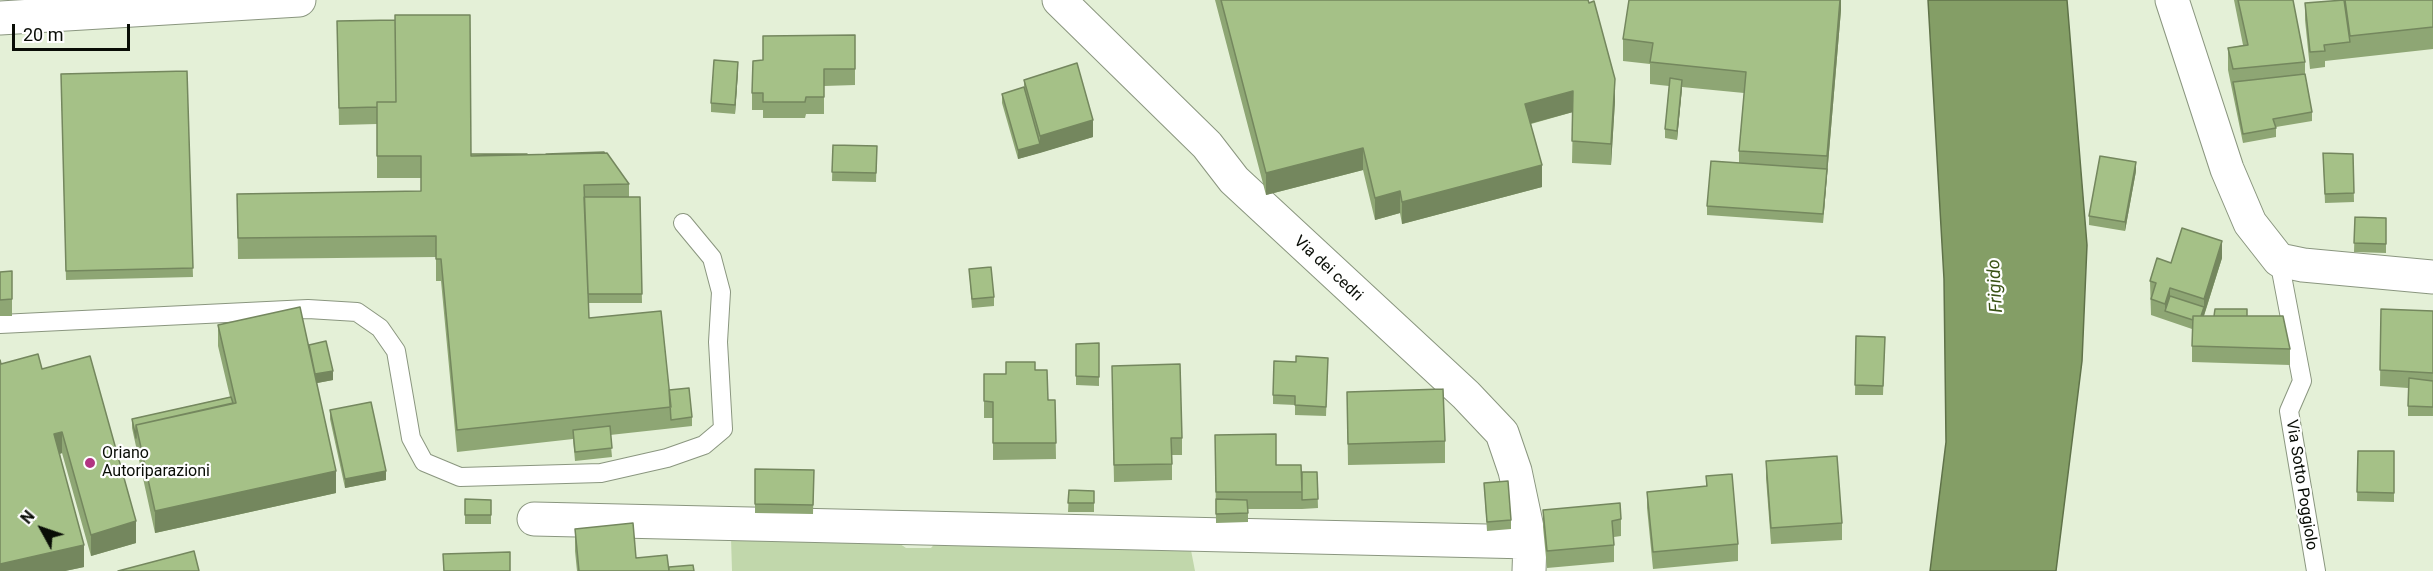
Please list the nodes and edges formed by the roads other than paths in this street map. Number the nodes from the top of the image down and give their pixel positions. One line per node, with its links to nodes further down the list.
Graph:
1 (299, 0): 4 (street)
2 (1059, 0): 10 (street, Via dei cedri)
3 (2172, 0): 6 (street, Via Sotto Poggiolo)
4 (0, 18)
5 (683, 223): 8 (lane)
6 (2279, 260): 7 (street); 11 (lane, Via Sotto Poggiolo)
7 (2433, 276)
8 (0, 324)
9 (534, 519): 10 (street)
10 (1530, 556)
11 (2316, 571)

